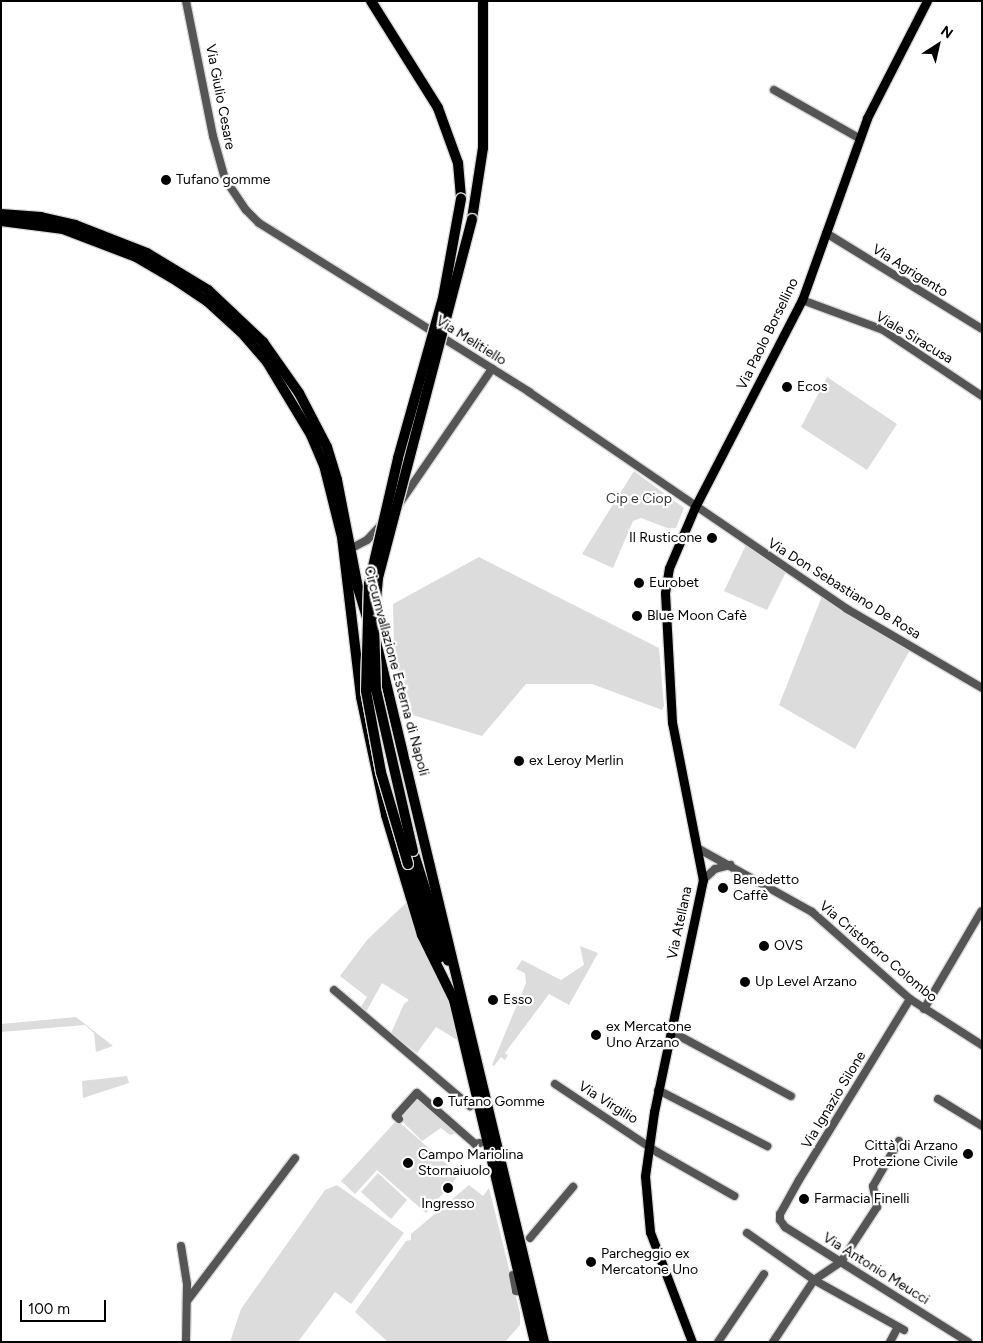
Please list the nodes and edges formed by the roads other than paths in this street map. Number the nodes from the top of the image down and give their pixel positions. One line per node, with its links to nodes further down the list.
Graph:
1 (186, 1): 7 (street, Via Giulio Cesare)
2 (371, 1): 24 (highway, bridge)
3 (483, 1): 26 (highway, bridge)
4 (927, 1): 6 (main road, Via Paolo Borsellino)
5 (774, 90): 6 (street)
6 (859, 138): 10 (main road, Via Paolo Borsellino)
7 (236, 196): 13 (street, Via Melitiello)
8 (1, 214): 16 (highway, Circumvallazione Esterna di Napoli)
9 (1, 221): 24 (highway, Circumvallazione Esterna di Napoli)
10 (826, 233): 11 (main road, Via Paolo Borsellino); 12 (street, Via Agrigento)
11 (802, 300): 14 (street, Viale Siracusa); 15 (main road, Via Paolo Borsellino)
12 (982, 328)
13 (492, 369): 15 (street, Via Melitiello); 16 (street)
14 (982, 396)
15 (695, 507): 17 (street, Via Don Sebastiano De Rosa); 18 (main road, Via Atellana)
16 (352, 548): 26 (highway, Circumvallazione Esterna di Napoli)
17 (982, 688)
18 (699, 849): 19 (street, Via Cristoforo Colombo); 20 (main road, Via Atellana)
19 (730, 865): 20 (street); 23 (street, Via Cristoforo Colombo)
20 (703, 880): 27 (main road, Via Atellana)
21 (981, 912): 25 (street)
22 (334, 990): 33 (street)
23 (910, 999): 25 (street, Via Cristoforo Colombo); 43 (street, Via Ignazio Silone)
24 (454, 1000): 51 (highway, Circumvallazione Esterna di Napoli)
25 (924, 1009): 28 (street, Via Cristoforo Colombo)
26 (468, 1024): 55 (highway, Circumvallazione Esterna di Napoli)
27 (672, 1032): 30 (main road, Via Atellana); 31 (street)
28 (982, 1045)
29 (554, 1084): 38 (street, Via Virgilio)
30 (658, 1090): 38 (main road, Via Atellana); 39 (street)
31 (791, 1096)
32 (938, 1099): 35 (street)
33 (470, 1106)
34 (399, 1119): 37 (street)
35 (982, 1126)
36 (899, 1141): 47 (street)
37 (480, 1143)
38 (649, 1144): 42 (street, Via Virgilio); 56 (main road, Via Atellana)
39 (767, 1146)
40 (295, 1158): 52 (street)
41 (573, 1187): 45 (street)
42 (734, 1196)
43 (780, 1214): 47 (street, Via Antonio Meucci)
44 (747, 1233): 50 (street)
45 (530, 1238)
46 (181, 1246): 52 (street)
47 (841, 1262): 50 (street); 60 (street, Via Antonio Meucci)
48 (764, 1274): 57 (street)
49 (513, 1275): 51 (street)
50 (814, 1280): 58 (street); 59 (street)
51 (523, 1292): 54 (highway, Circumvallazione Esterna di Napoli)
52 (187, 1301): 53 (street)
53 (186, 1342)
54 (535, 1342)
55 (544, 1342)
56 (692, 1342)
57 (718, 1342)
58 (773, 1342)
59 (890, 1342)
60 (968, 1342)

